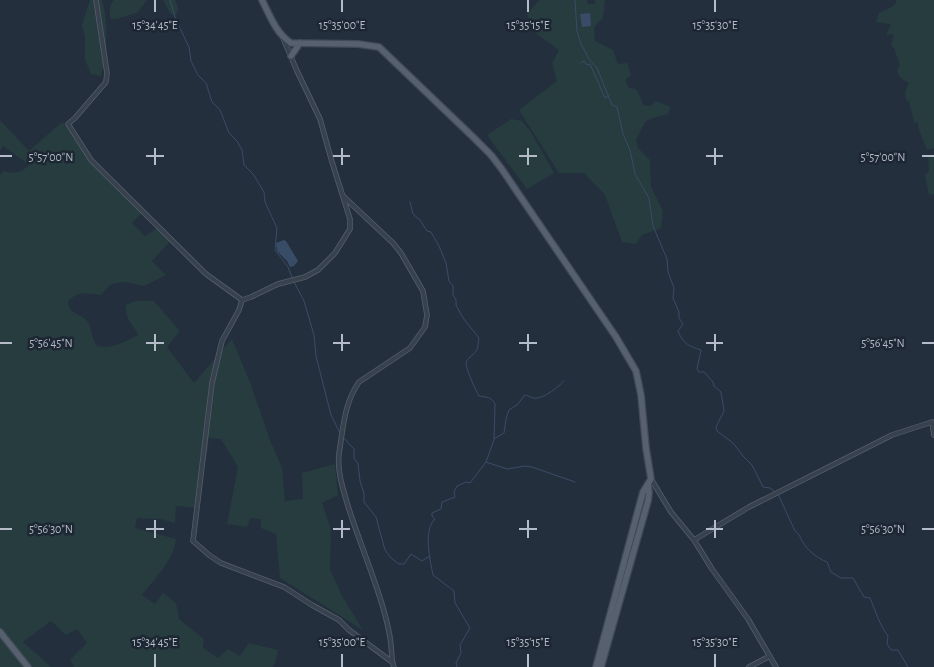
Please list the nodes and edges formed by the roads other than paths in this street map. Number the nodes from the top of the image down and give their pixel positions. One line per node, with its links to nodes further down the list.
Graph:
1 (96, 0): 7 (street)
2 (262, 0): 3 (main road)
3 (283, 38): 4 (main road); 5 (street)
4 (300, 43): 5 (main road); 9 (main road)
5 (291, 56): 6 (street)
6 (343, 196): 7 (street); 14 (street)
7 (242, 300): 14 (street)
8 (934, 435): 11 (street)
9 (650, 482): 10 (main road); 11 (street)
10 (637, 526): 17 (main road); 18 (main road)
11 (694, 540): 13 (street)
12 (0, 632): 15 (main road)
13 (770, 656): 19 (street); 20 (street)
14 (392, 662): 16 (street)
15 (28, 667)
16 (394, 667)
17 (596, 667)
18 (602, 667)
19 (749, 667)
20 (776, 667)

